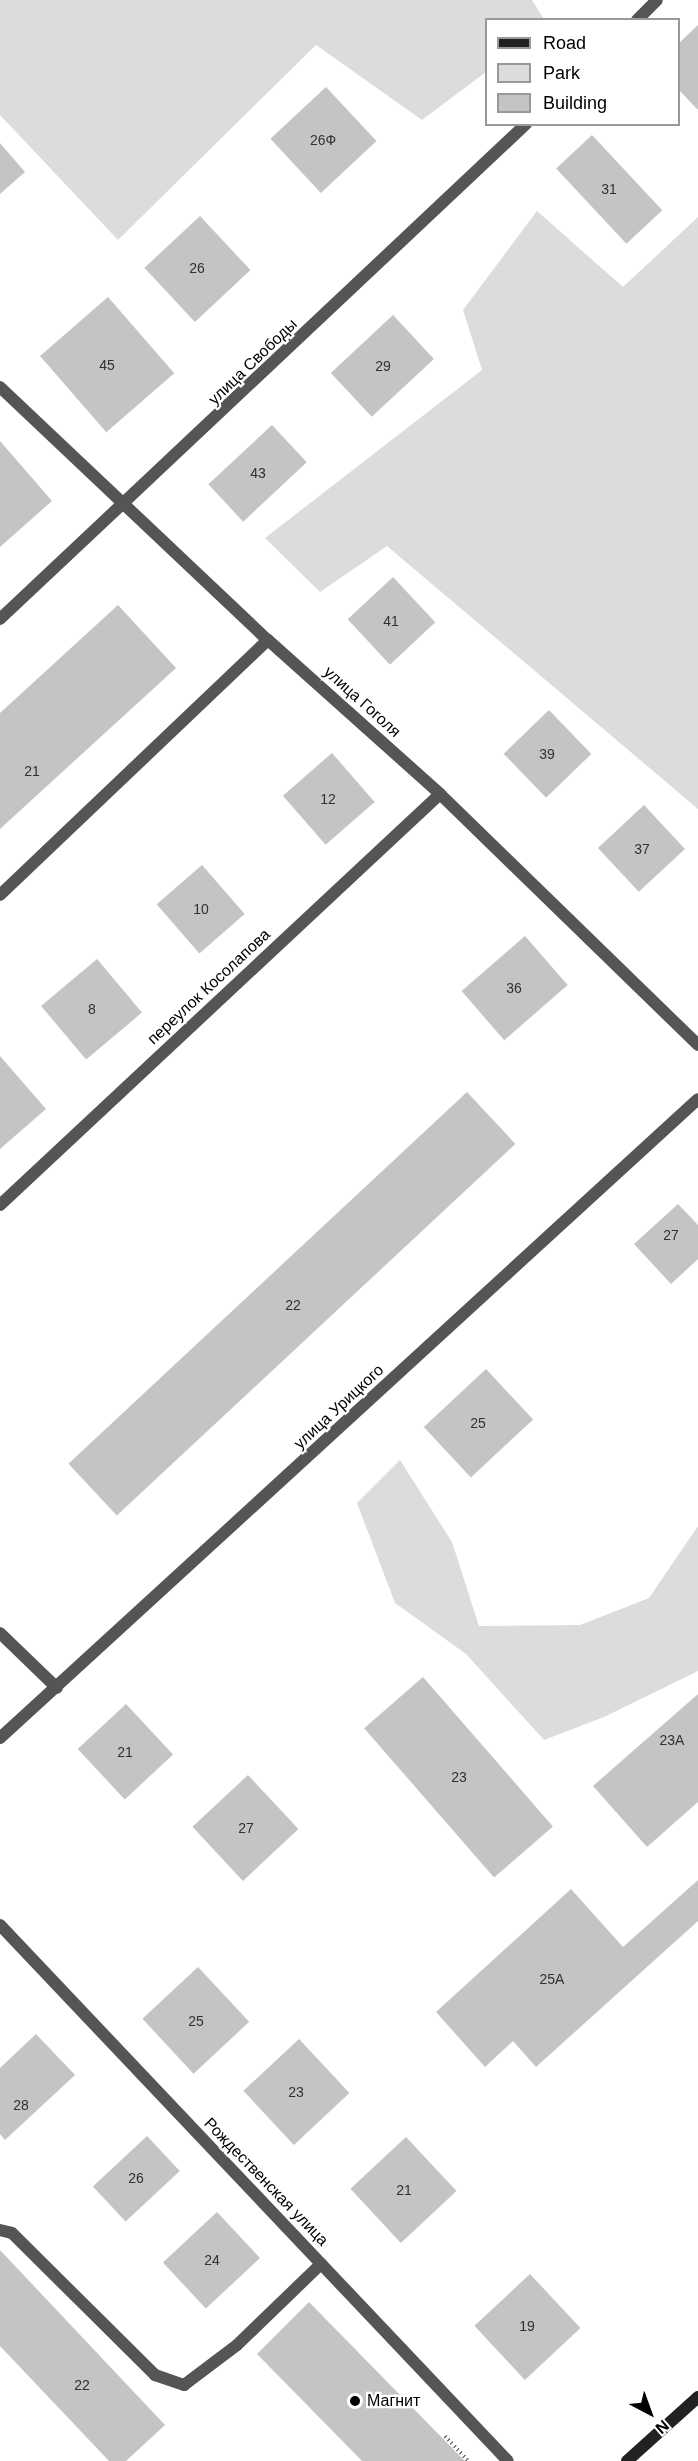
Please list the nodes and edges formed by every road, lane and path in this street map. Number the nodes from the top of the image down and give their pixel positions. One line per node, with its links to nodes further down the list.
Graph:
1 (657, 0): 2 (street)
2 (639, 18)
3 (524, 126): 5 (street, улица Свободы)
4 (0, 387): 5 (street, улица Гоголя)
5 (126, 506): 6 (street, улица Свободы); 7 (street, улица Гоголя)
6 (0, 619)
7 (268, 640): 8 (street, улица Гоголя); 9 (street)
8 (440, 794): 10 (street, улица Гоголя); 12 (street, переулок Косолапова)
9 (0, 895)
10 (698, 1045)
11 (698, 1099): 14 (street, улица Урицкого)
12 (0, 1205)
13 (0, 1633): 14 (street)
14 (57, 1688): 15 (street, улица Урицкого)
15 (0, 1738)
16 (0, 1925): 18 (street, Рождественская улица)
17 (0, 2230): 18 (street)
18 (321, 2264): 22 (street, Рождественская улица)
19 (698, 2397): 23 (main road)
20 (445, 2436): 21 (path)
21 (468, 2461)
22 (508, 2461)
23 (627, 2461)

